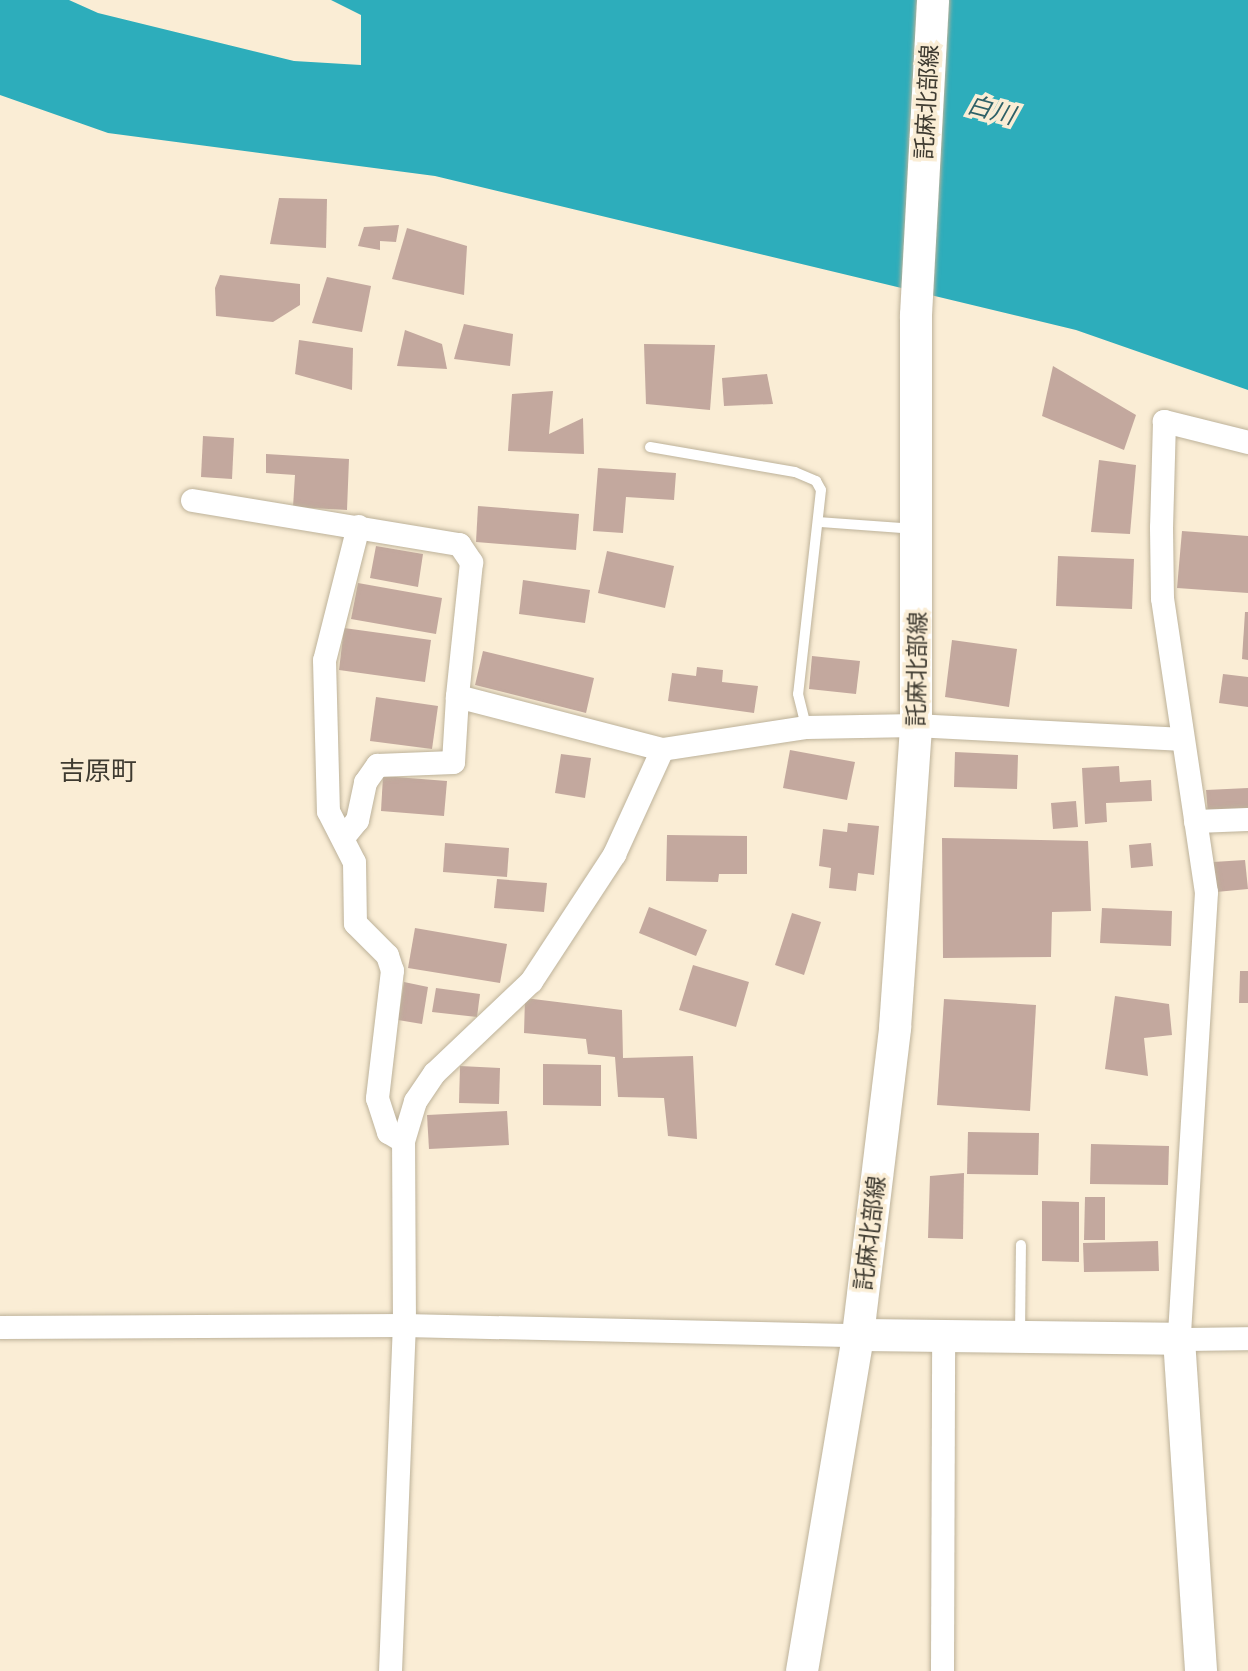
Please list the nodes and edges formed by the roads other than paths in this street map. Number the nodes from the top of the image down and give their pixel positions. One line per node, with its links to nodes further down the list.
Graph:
1 (933, 0): 7 (main road, 託麻北部線)
2 (1248, 442): 11 (street)
3 (650, 447): 5 (lane)
4 (192, 500): 6 (street)
5 (819, 522): 7 (lane); 10 (lane)
6 (358, 526): 8 (street); 15 (street)
7 (919, 529): 9 (main road, 託麻北部線)
8 (457, 696): 12 (street); 15 (street)
9 (916, 725): 10 (street); 11 (street); 20 (main road, 託麻北部線)
10 (806, 727): 12 (street)
11 (1182, 739): 14 (street)
12 (662, 749): 16 (street)
13 (1248, 819): 14 (street)
14 (1195, 821): 23 (street)
15 (343, 837): 16 (street)
16 (403, 1140): 18 (street)
17 (1021, 1245): 22 (lane)
18 (404, 1325): 19 (street); 20 (street); 25 (street)
19 (0, 1328)
20 (858, 1335): 21 (main road); 26 (main road, 託麻北部線)
21 (943, 1338): 22 (main road); 27 (street)
22 (1020, 1338): 23 (main road)
23 (1178, 1339): 24 (street); 28 (main road)
24 (1248, 1339)
25 (390, 1671)
26 (802, 1671)
27 (942, 1671)
28 (1201, 1671)

